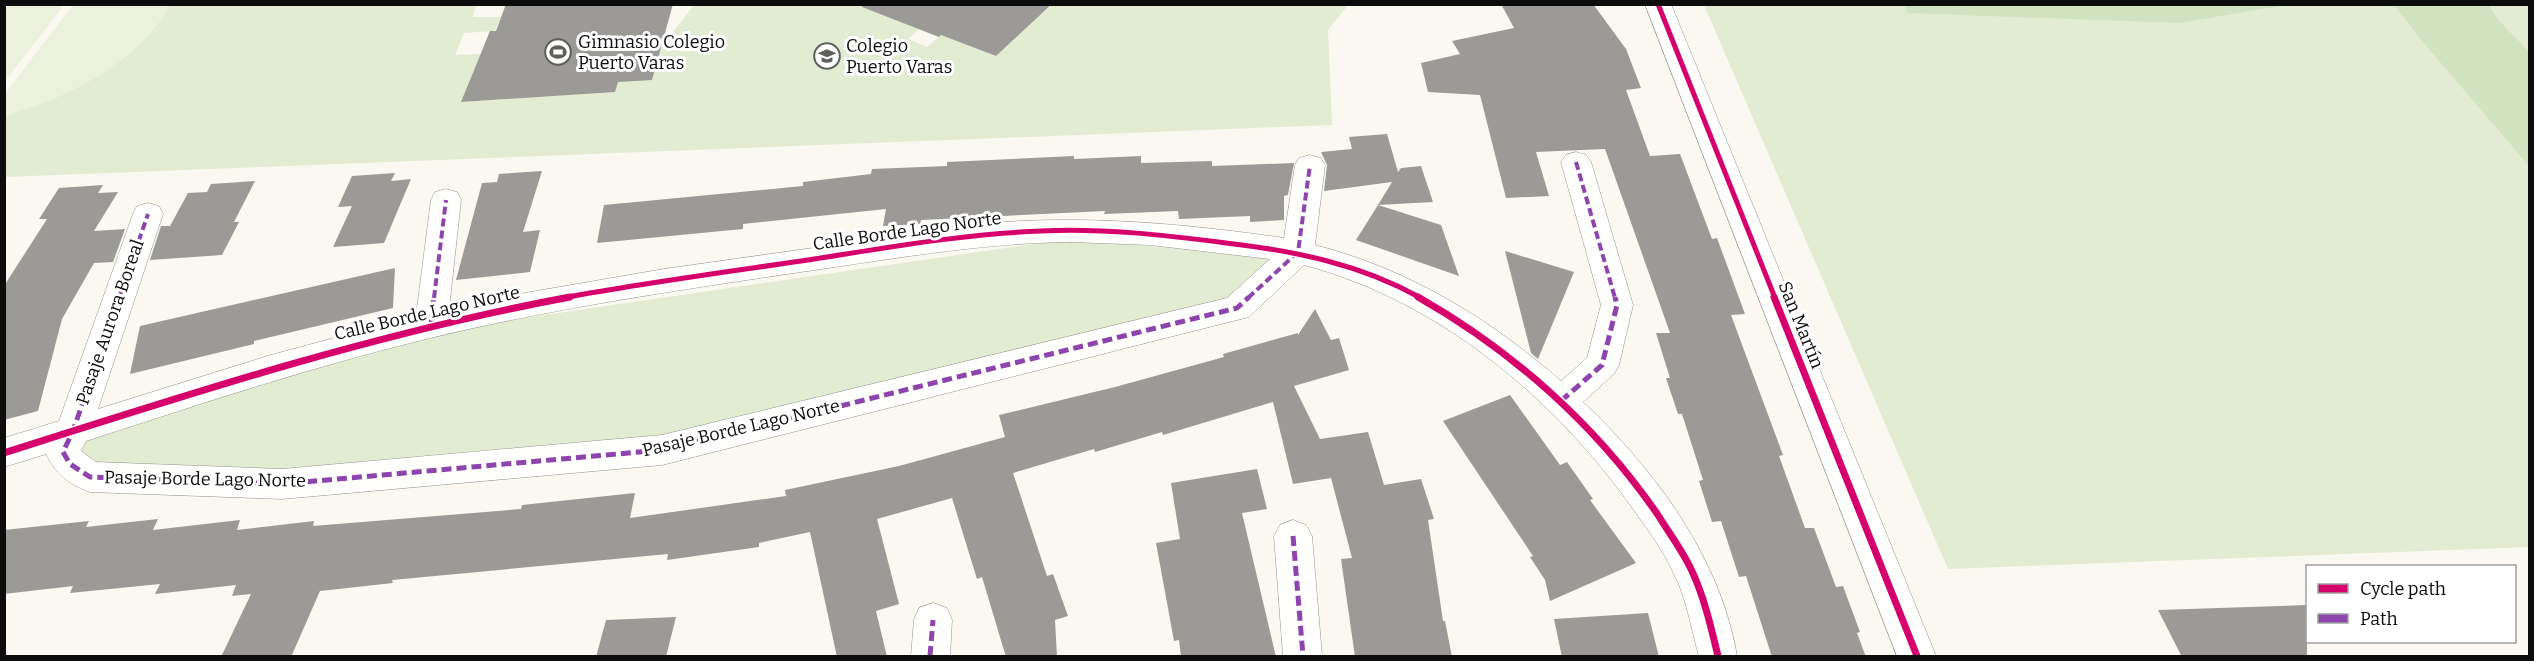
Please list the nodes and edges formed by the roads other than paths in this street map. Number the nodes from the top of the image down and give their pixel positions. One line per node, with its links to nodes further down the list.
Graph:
1 (1658, 4): 14 (street, San Martín)
2 (1576, 162): 8 (street)
3 (1310, 165): 6 (street)
4 (446, 200): 7 (street)
5 (148, 214): 9 (street, Pasaje Aurora Boreal)
6 (1298, 252): 7 (street, Calle Borde Lago Norte); 8 (street, Calle Borde Lago Norte); 9 (street, Pasaje Borde Lago Norte)
7 (431, 325): 9 (street, Calle Borde Lago Norte)
8 (1561, 401): 13 (street, Calle Borde Lago Norte)
9 (73, 431): 10 (street, Calle Borde Lago Norte)
10 (4, 453)
11 (1293, 536): 12 (street)
12 (1304, 657)
13 (1718, 657)
14 (1917, 657)

